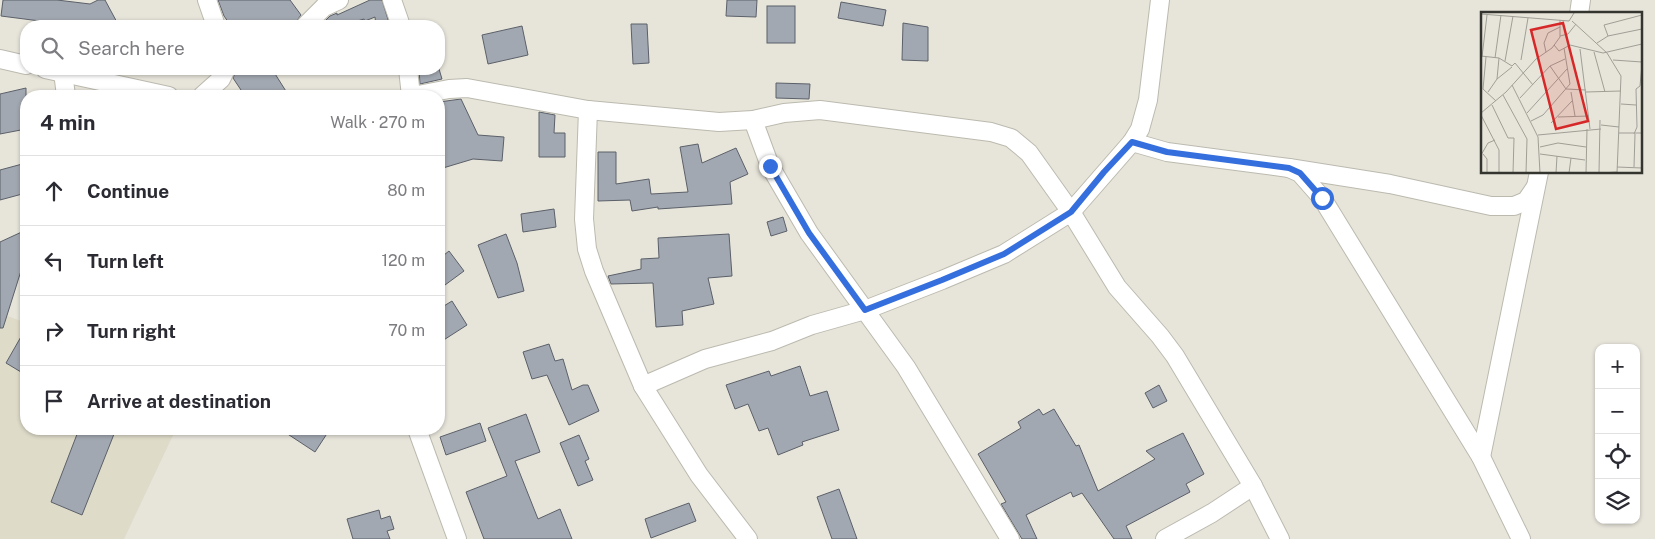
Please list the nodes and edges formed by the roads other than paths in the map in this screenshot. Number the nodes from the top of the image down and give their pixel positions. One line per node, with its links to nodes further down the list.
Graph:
1 (207, 0): 5 (street)
2 (339, 0): 6 (street)
3 (392, 0): 7 (street)
4 (1160, 0): 21 (street)
5 (214, 20)
6 (311, 20)
7 (400, 20)
8 (0, 59): 9 (street)
9 (20, 64)
10 (63, 75): 14 (street)
11 (76, 75): 15 (street)
12 (223, 75): 16 (street)
13 (409, 75): 17 (street)
14 (65, 90)
15 (142, 90)
16 (209, 90)
17 (411, 90)
18 (444, 90): 19 (street)
19 (588, 110): 20 (street); 26 (street)
20 (753, 120): 24 (street); 25 (street)
21 (1132, 142): 22 (street); 24 (street)
22 (1289, 168): 23 (street); 28 (street)
23 (1537, 180): 28 (street)
24 (1071, 212): 25 (street); 29 (street)
25 (865, 310): 26 (street); 32 (street)
26 (643, 386): 31 (street)
27 (420, 435): 30 (street)
28 (1481, 457): 35 (street)
29 (1253, 486): 33 (street); 34 (street)
30 (457, 539)
31 (748, 539)
32 (1010, 539)
33 (1165, 539)
34 (1280, 539)
35 (1521, 539)

